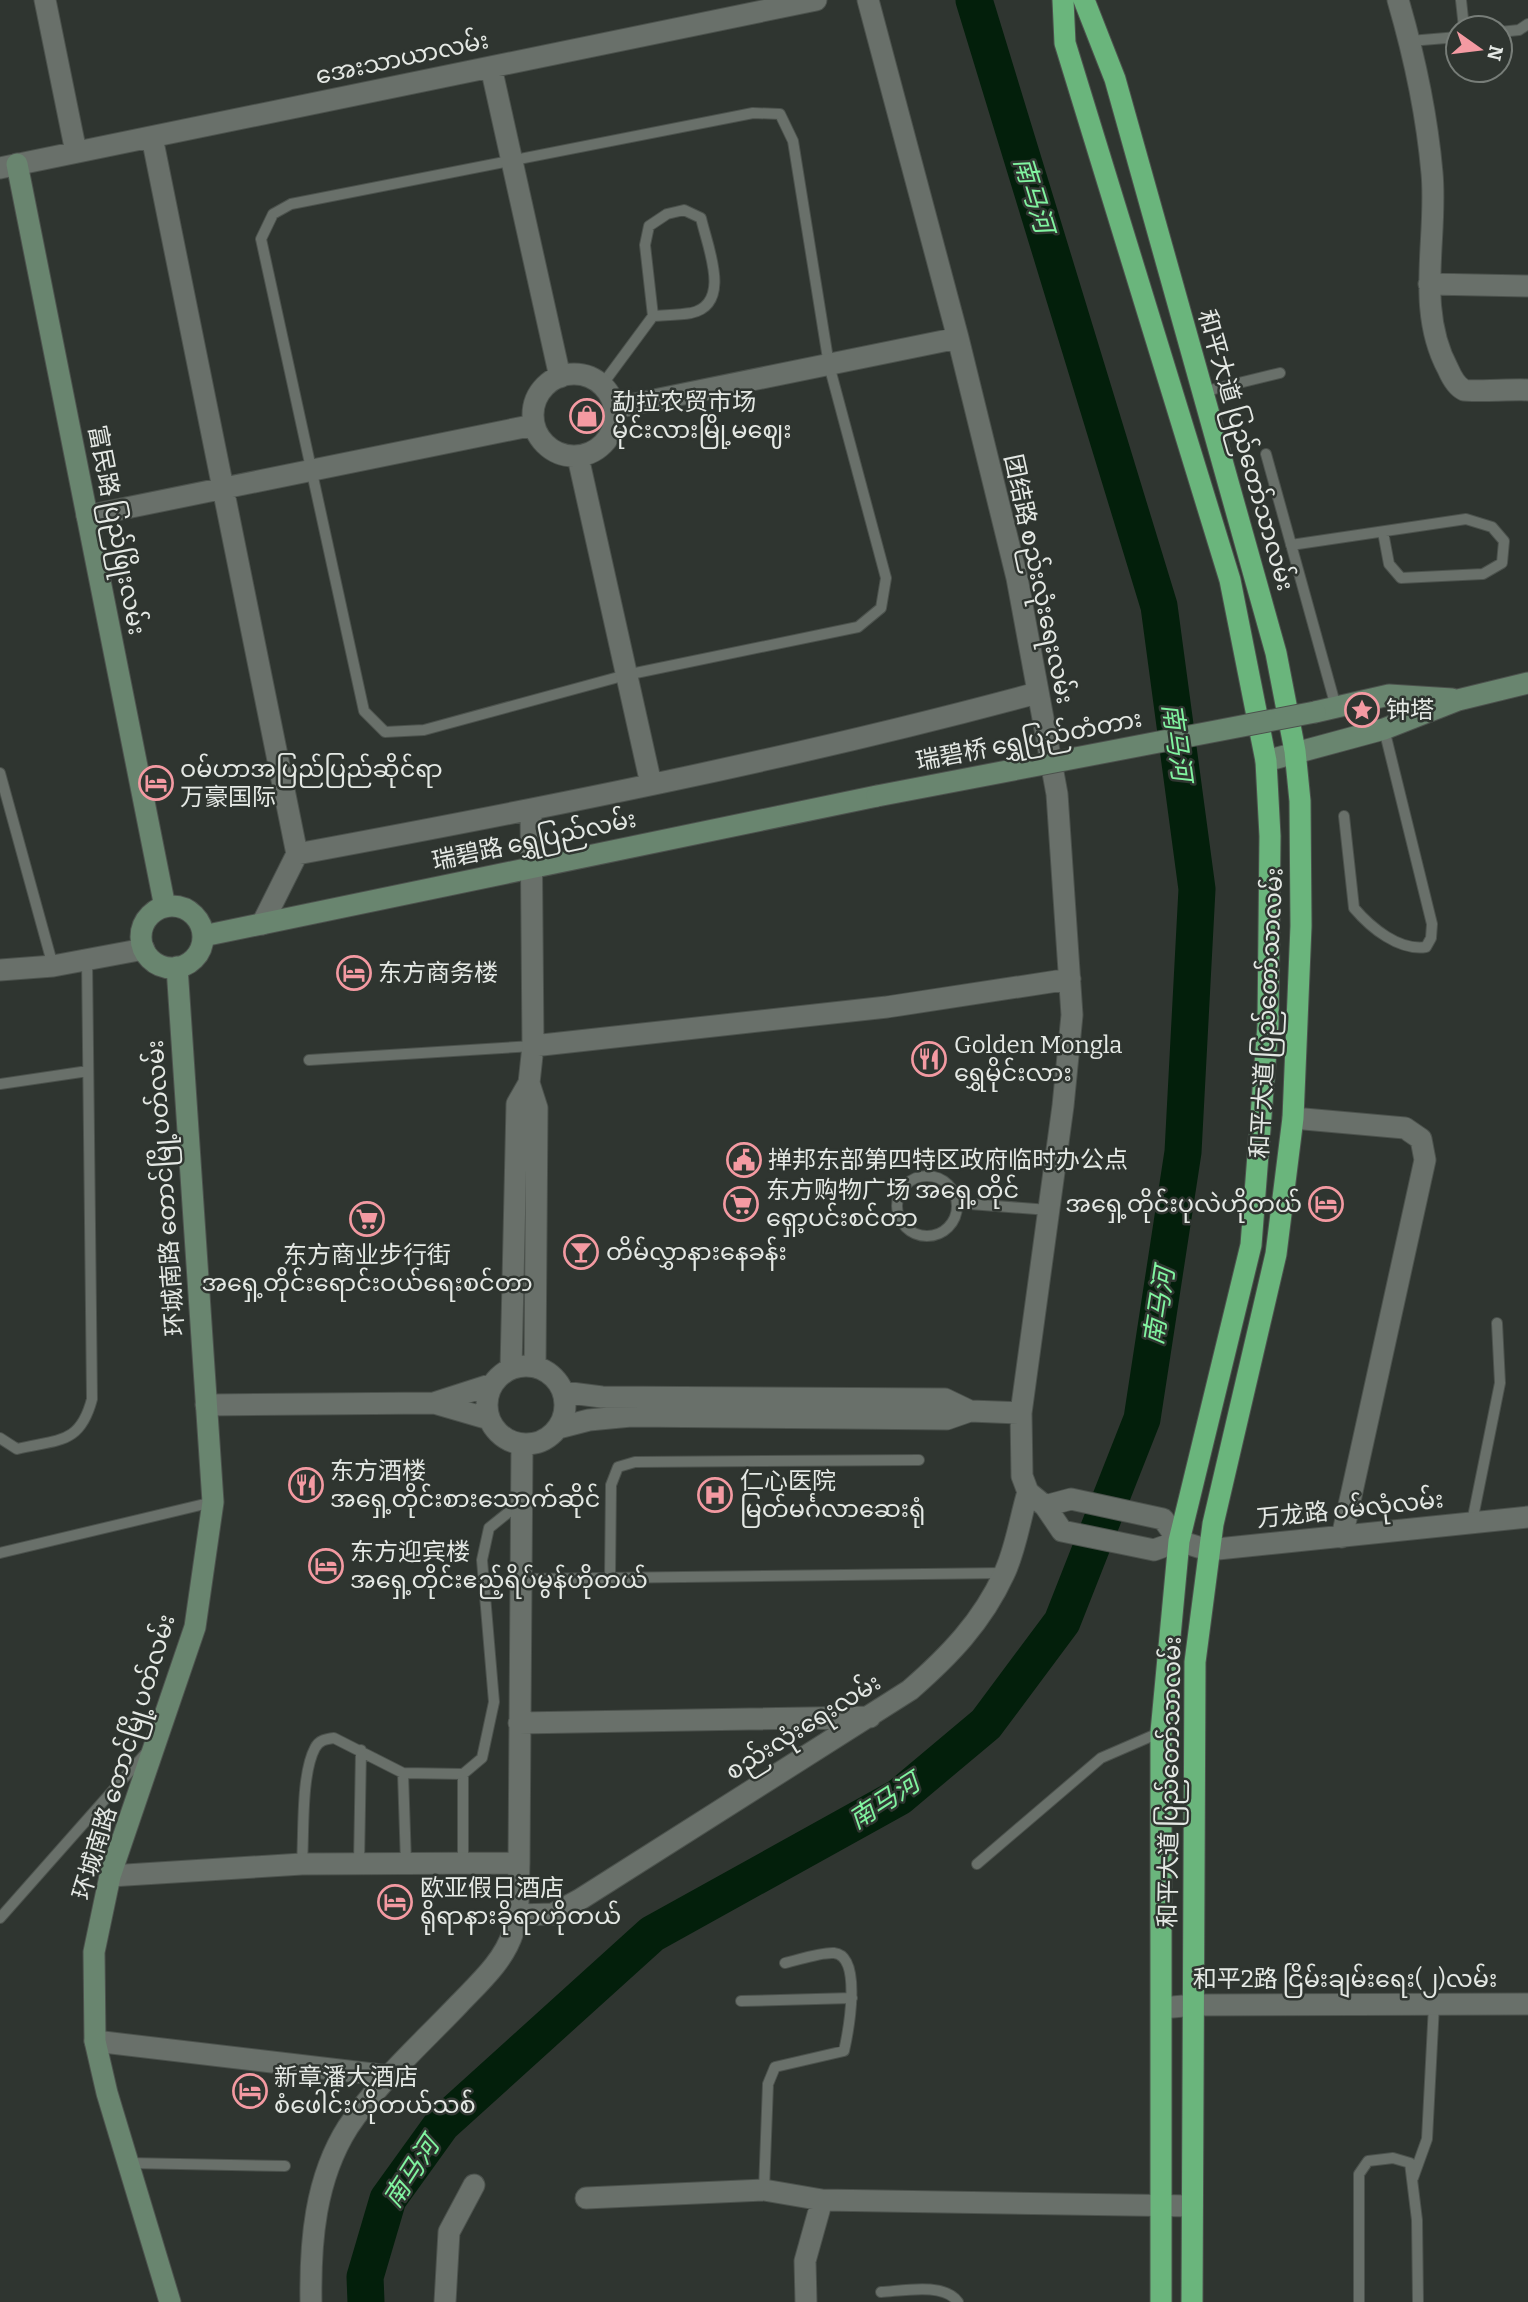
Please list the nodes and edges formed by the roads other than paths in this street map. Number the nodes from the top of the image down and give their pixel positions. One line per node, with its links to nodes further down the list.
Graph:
1 (45, 0): 11 (street)
2 (816, 0): 9 (street, အေးသာယာလမ်း)
3 (868, 0): 17 (street, 团结路 စည်းလုံးရေးလမ်း)
4 (1063, 0): 40 (highway, 和平大道 ပြည်တော်သာလမ်း)
5 (1084, 0): 23 (highway, 和平大道 ပြည်တော်သာလမ်း)
6 (1398, 0): 8 (street)
7 (1444, 38): 8 (lane)
8 (1410, 41): 14 (street)
9 (491, 67): 10 (street, အေးသာယာလမ်း); 12 (street)
10 (152, 137): 11 (street, အေးသာယာလမ်း); 29 (street)
11 (76, 152): 13 (street, အေးသာယာလမ်း)
12 (512, 158): 18 (lane); 20 (street); 28 (lane)
13 (9, 166): 30 (street, 富民路 ပြည်ဖြိုးလမ်း)
14 (1429, 284): 15 (street); 22 (street)
15 (1528, 286)
16 (653, 316): 16 (lane); 21 (lane)
17 (958, 338): 18 (street); 35 (street, 团结路 စည်းလုံးရေးလမ်း)
18 (828, 365): 24 (street); 33 (lane)
19 (1280, 373): 23 (lane)
20 (560, 377): 21 (street); 25 (street)
21 (602, 386): 24 (street)
22 (1528, 390)
23 (1202, 392): 39 (highway, 和平大道 ပြည်တော်သာလမ်း)
24 (615, 408): 27 (street)
25 (534, 425): 27 (street); 28 (street)
26 (1266, 454): 32 (lane)
27 (578, 457): 33 (street)
28 (313, 470): 29 (street); 33 (lane)
29 (223, 488): 30 (street); 46 (street)
30 (88, 516): 48 (street, 富民路 ပြည်ဖြိုးလမ်း)
31 (1383, 531): 31 (lane); 32 (lane)
32 (1291, 545): 37 (lane)
33 (626, 675): 42 (street)
34 (1528, 683): 36 (street)
35 (1037, 693): 42 (street); 56 (street, 团结路 စည်းလုံးရေးလမ်း)
36 (1458, 700): 37 (street); 38 (street)
37 (1336, 707): 43 (street, 瑞碧桥 ရွှေပြည်တံတား, bridge)
38 (1384, 729): 39 (street); 45 (lane)
39 (1295, 751): 40 (street); 62 (highway, 和平大道 ပြည်တော်သာလမ်း)
40 (1266, 761): 86 (highway, 和平大道 ပြည်တော်သာလမ်း)
41 (0, 773): 53 (lane)
42 (651, 784): 44 (street)
43 (877, 796): 47 (street, 瑞碧路 ရွှေပြည်လမ်း)
44 (531, 811): 46 (street); 47 (street)
45 (1344, 816)
46 (297, 854): 49 (street)
47 (531, 867): 49 (street, 瑞碧路 ရွှေပြည်လမ်း); 57 (street)
48 (165, 907): 50 (street); 51 (street)
49 (262, 924): 50 (street, 瑞碧路 ရွှေပြည်လမ်း)
50 (203, 936): 54 (street)
51 (144, 949): 52 (street); 54 (street)
52 (87, 959): 53 (street); 59 (lane)
53 (53, 965): 55 (street)
54 (177, 967): 71 (street, 环城南路 တောင်မြို့ပတ်လမ်း)
55 (0, 971)
56 (1070, 979): 57 (street); 64 (street, 团结路 စည်းလုံးရေးလမ်း)
57 (533, 1046): 58 (lane); 60 (street)
58 (309, 1060)
59 (88, 1071): 61 (lane); 76 (lane)
60 (529, 1083): 66 (street); 67 (street)
61 (0, 1084)
62 (1293, 1118): 85 (street); 87 (highway, 和平大道 ပြည်တော်သာလမ်း)
63 (957, 1203): 63 (lane); 64 (lane)
64 (1049, 1210): 73 (street, 团结路 စည်းလုံးရေးလမ်း)
65 (1497, 1323): 84 (lane)
66 (535, 1367): 67 (street); 69 (street)
67 (511, 1369): 68 (street)
68 (493, 1384): 70 (street); 74 (street)
69 (563, 1392): 72 (street); 75 (street)
70 (434, 1403): 71 (street); 74 (street)
71 (206, 1405): 81 (street, 环城南路 တောင်မြို့ပတ်လမ်း)
72 (970, 1411): 73 (street); 75 (street)
73 (1021, 1413): 79 (street, 团结路 စည်းလုံးရေးလမ်း)
74 (489, 1419): 77 (street)
75 (558, 1428): 77 (street)
76 (0, 1438)
77 (522, 1445): 80 (street)
78 (919, 1460): 90 (lane)
79 (1028, 1492): 82 (street); 89 (street, စည်းလုံးရေးလမ်း)
80 (522, 1501): 91 (street); 98 (lane)
81 (213, 1502): 88 (lane); 95 (street, 环城南路 တောင်မြို့ပတ်လမ်း)
82 (1045, 1506): 86 (street); 86 (street)
83 (1528, 1517): 84 (street, 万龙路 ဝမ်လုံလမ်း)
84 (1472, 1521): 85 (street, 万龙路 ဝမ်လုံလမ်း)
85 (1342, 1537): 87 (street, 万龙路 ဝမ်လုံလမ်း)
86 (1179, 1541): 87 (street, 万龙路 ဝမ်လုံလမ်း); 94 (highway, 和平大道 ပြည်တော်သာလမ်း)
87 (1208, 1550): 112 (highway, 和平大道 ပြည်တော်သာလမ်း)
88 (0, 1553)
89 (1005, 1573): 90 (lane); 92 (street, စည်းလုံးရေးလမ်း)
90 (610, 1578): 91 (lane)
91 (520, 1579): 93 (street)
92 (871, 1717): 93 (street); 106 (street, စည်းလုံးရေးလမ်း)
93 (519, 1723): 101 (street)
94 (1161, 1732): 104 (lane); 114 (highway, 和平大道 ပြည်တော်သာလမ်း)
95 (158, 1740): 105 (street, 环城南路 တောင်မြို့ပတ်လမ်း); 107 (lane)
96 (361, 1749): 97 (lane); 102 (lane); 103 (lane)
97 (403, 1773): 98 (lane); 99 (lane)
98 (463, 1774): 100 (lane)
99 (406, 1863): 100 (street); 103 (street)
100 (463, 1863): 101 (street)
101 (519, 1863): 106 (street)
102 (302, 1864): 103 (street); 105 (street)
103 (359, 1864)
104 (977, 1864)
105 (110, 1876): 115 (street, 环城南路 တောင်မြို့ပတ်လမ်း)
106 (517, 1916): 116 (street)
107 (0, 1918)
108 (785, 1963): 109 (lane)
109 (852, 1998): 110 (lane); 121 (lane)
110 (741, 2001)
111 (1528, 2004): 113 (street, 和平2路 ငြိမ်းချမ်းရေး(၂)လမ်း)
112 (1194, 2005): 113 (street, 和平2路 ငြိမ်းချမ်းရေး(၂)လမ်း); 114 (street, 和平2路 ငြိမ်းချမ်းရေး(၂)လမ်း); 125 (highway, 和平大道 ပြည်တော်သာလမ်း)
113 (1434, 2005): 119 (lane)
114 (1162, 2008): 124 (highway, 和平大道 ပြည်တော်သာလမ်း)
115 (95, 2041): 116 (street); 117 (street, 环城南路 တောင်မြို့ပတ်လမ်း)
116 (390, 2076): 128 (street)
117 (128, 2163): 118 (lane); 127 (street, 环城南路 တောင်မြို့ပတ်လမ်း)
118 (285, 2166)
119 (1412, 2180): 134 (lane); 135 (lane)
120 (474, 2185): 129 (street)
121 (764, 2190): 122 (street); 123 (street)
122 (586, 2197)
123 (822, 2200): 124 (street); 130 (street)
124 (1161, 2205): 125 (street); 132 (highway, 和平大道 ပြည်တော်သာလမ်း)
125 (1192, 2206): 133 (highway, 和平大道 ပြည်တော်သာလမ်း)
126 (881, 2292): 131 (lane)
127 (170, 2302)
128 (311, 2302)
129 (445, 2302)
130 (806, 2302)
131 (958, 2302)
132 (1161, 2302)
133 (1192, 2302)
134 (1359, 2302)
135 (1418, 2302)

